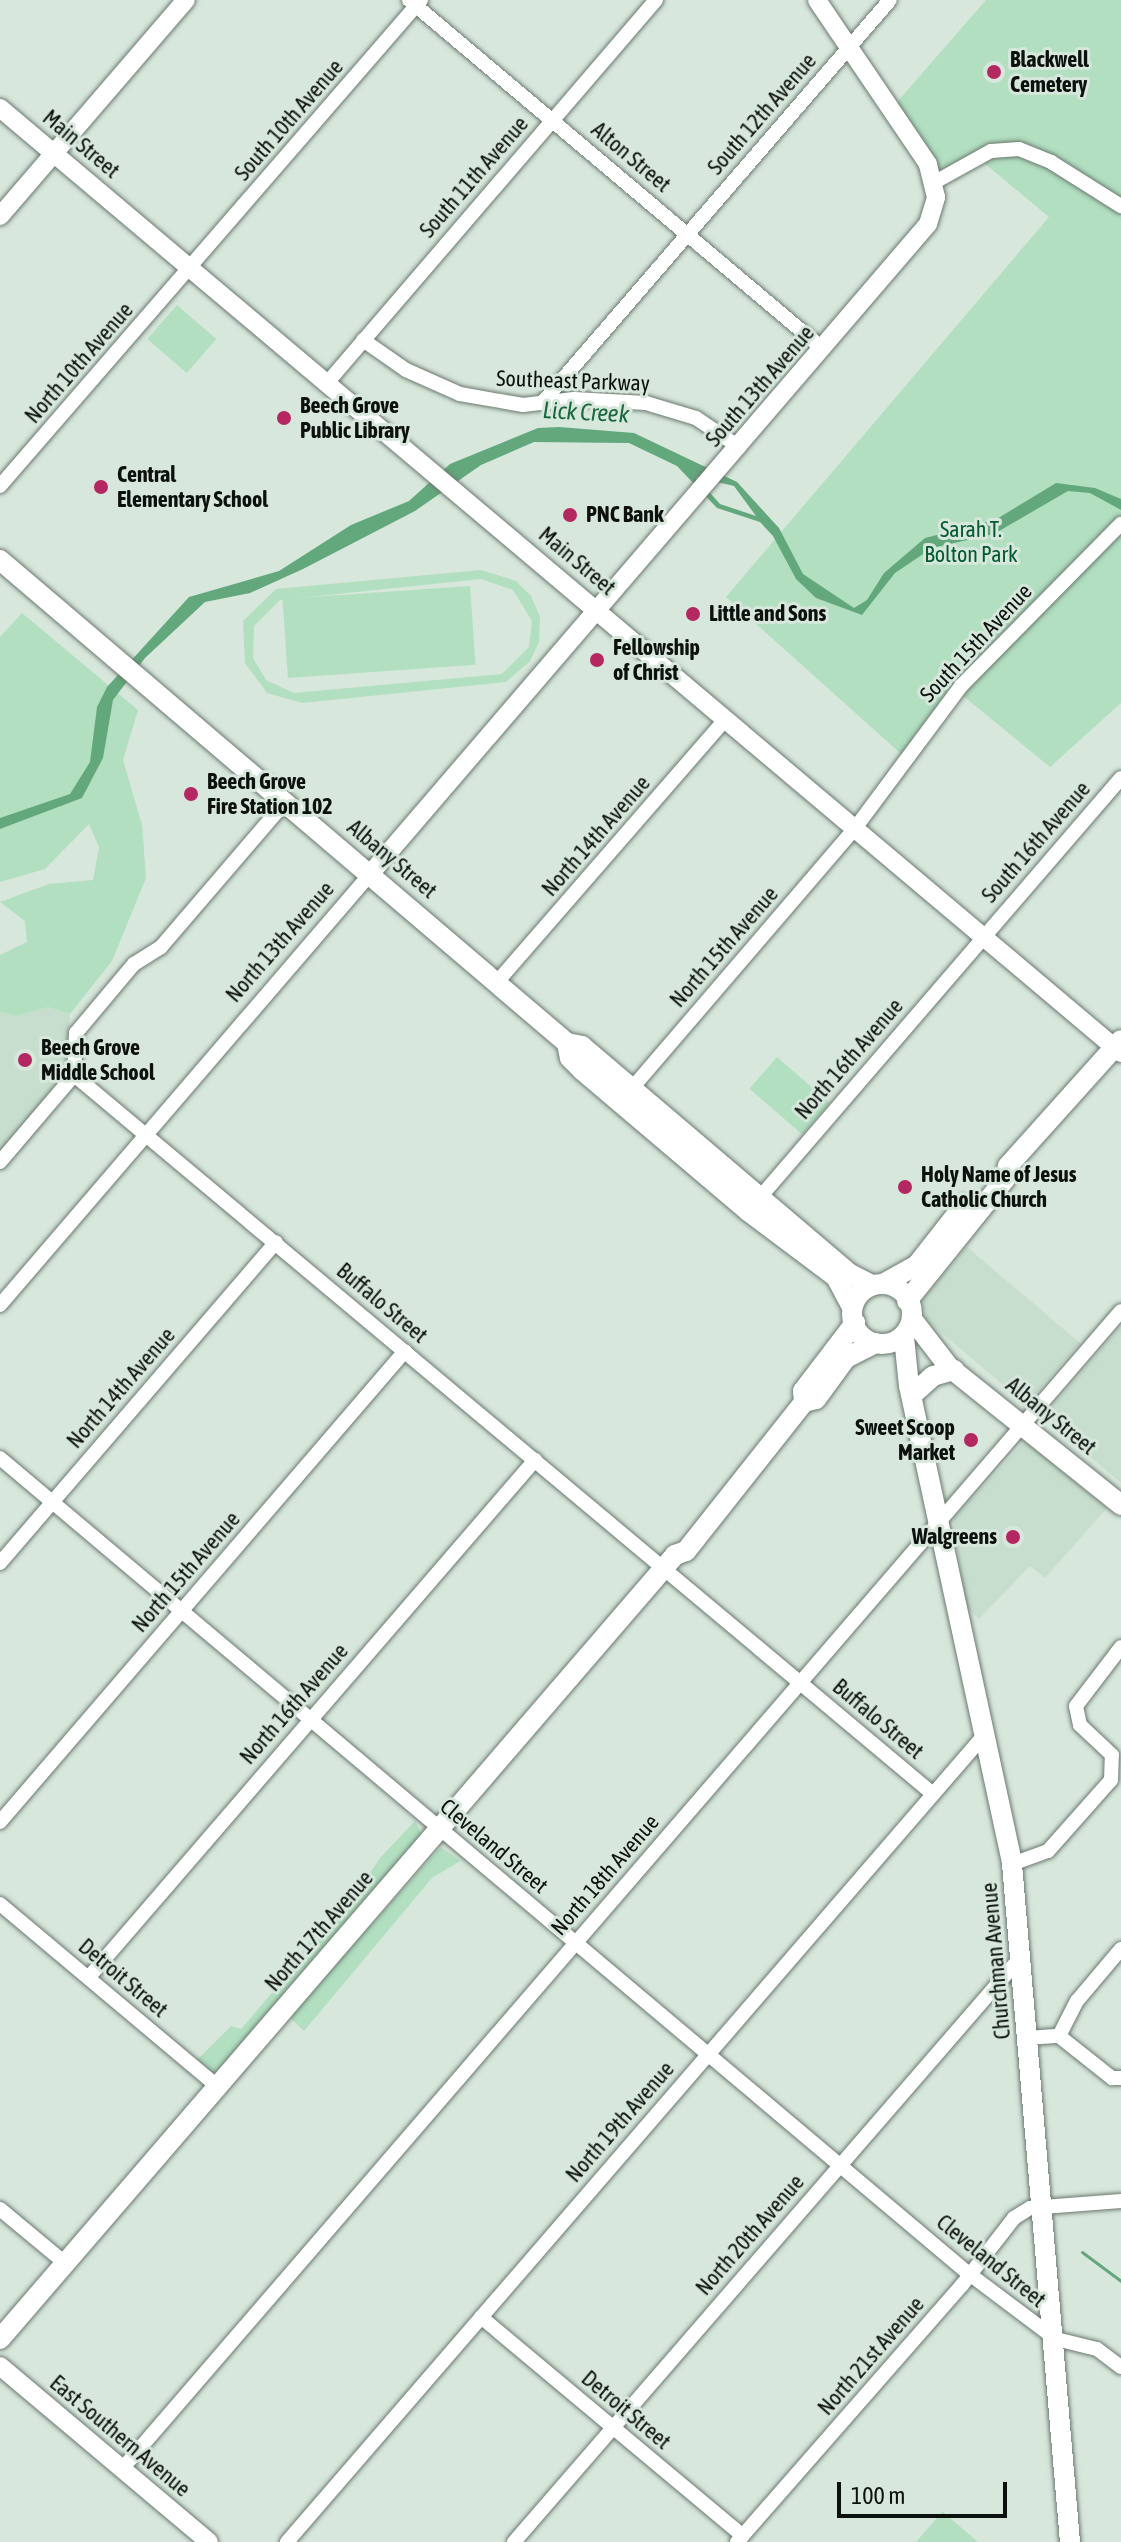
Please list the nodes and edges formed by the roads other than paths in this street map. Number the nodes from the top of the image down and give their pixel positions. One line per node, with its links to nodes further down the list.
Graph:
1 (186, 0): 9 (street)
2 (656, 0): 8 (street, South 11th Avenue)
3 (817, 0): 6 (street)
4 (890, 0): 6 (street, South 12th Avenue)
5 (415, 2): 8 (street, Alton Street); 14 (street, South 10th Avenue)
6 (849, 47): 10 (street); 13 (street, South 12th Avenue)
7 (0, 108): 9 (street, Main Street)
8 (552, 120): 13 (street, Alton Street); 15 (street, South 11th Avenue)
9 (54, 153): 12 (street); 14 (street, Main Street)
10 (935, 182): 11 (street); 16 (street, South 13th Avenue)
11 (1121, 206)
12 (0, 216)
13 (687, 234): 16 (street, Alton Street); 18 (street, South 12th Avenue)
14 (191, 268): 17 (street, Main Street); 20 (street, North 10th Avenue)
15 (363, 340): 17 (street, South 11th Avenue); 18 (street, Southeast Parkway)
16 (823, 349): 19 (street, South 13th Avenue)
17 (327, 383): 24 (street, Main Street)
18 (542, 403): 19 (street, Southeast Parkway)
19 (734, 452): 24 (street, South 13th Avenue)
20 (0, 486)
21 (1121, 524): 22 (street, South 15th Avenue)
22 (1116, 540): 28 (street, South 15th Avenue)
23 (0, 560): 27 (main road, Albany Street)
24 (597, 610): 25 (street, Main Street); 29 (street, North 13th Avenue)
25 (726, 719): 28 (street, Main Street); 31 (street, North 14th Avenue)
26 (1121, 778): 30 (street, South 16th Avenue)
27 (286, 801): 29 (main road, Albany Street); 34 (street)
28 (856, 827): 30 (street, Main Street); 35 (street, North 15th Avenue)
29 (371, 873): 31 (main road, Albany Street); 36 (street, North 13th Avenue)
30 (984, 936): 33 (street, Main Street); 39 (street, North 16th Avenue)
31 (497, 982): 32 (main road, Albany Street)
32 (567, 1043): 35 (main road, Albany Street); 39 (main road, Albany Street)
33 (1119, 1047): 38 (main road, North 17th Avenue)
34 (74, 1075): 36 (street, Buffalo Street); 37 (street)
35 (628, 1093): 39 (main road, Albany Street)
36 (146, 1135): 40 (street, Buffalo Street); 42 (street, North 13th Avenue)
37 (0, 1162)
38 (1008, 1166): 41 (main road, North 17th Avenue); 45 (main road, North 17th Avenue)
39 (754, 1204): 41 (main road, Albany Street); 44 (main road, Albany Street)
40 (276, 1242): 46 (street, Buffalo Street); 53 (street, North 14th Avenue)
41 (876, 1284): 44 (main road, North 17th Avenue); 45 (main road, Albany Street)
42 (0, 1305)
43 (1121, 1311): 50 (street, North 18th Avenue)
44 (854, 1315): 45 (main road, Albany Street); 49 (main road, North 17th Avenue)
45 (897, 1333): 47 (main road, Albany Street); 48 (main road, Churchman Avenue); 49 (main road, North 17th Avenue)
46 (405, 1351): 52 (street, Buffalo Street); 58 (street, North 15th Avenue)
47 (952, 1368): 48 (main road); 50 (main road, Albany Street)
48 (911, 1390): 55 (main road, Churchman Avenue)
49 (804, 1402): 56 (main road, North 17th Avenue)
50 (1024, 1423): 54 (main road, Albany Street); 55 (street, North 18th Avenue)
51 (0, 1458): 53 (street, Cleveland Street)
52 (535, 1460): 56 (street, Buffalo Street); 61 (street, North 16th Avenue)
53 (52, 1502): 57 (street, North 14th Avenue); 58 (street, Cleveland Street)
54 (1121, 1505)
55 (941, 1520): 60 (street, North 18th Avenue); 62 (main road, Churchman Avenue)
56 (669, 1562): 60 (street, Buffalo Street); 65 (main road, North 17th Avenue)
57 (0, 1563)
58 (182, 1611): 61 (street, Cleveland Street); 64 (street, North 15th Avenue)
59 (1121, 1647): 66 (street)
60 (801, 1683): 63 (street, Buffalo Street); 68 (street, North 18th Avenue)
61 (310, 1719): 65 (street, Cleveland Street); 71 (street, North 16th Avenue)
62 (987, 1733): 63 (street, North 19th Avenue); 66 (main road, Churchman Avenue)
63 (933, 1794): 74 (street, North 19th Avenue)
64 (0, 1822)
65 (439, 1828): 68 (street, Cleveland Street); 76 (main road, North 17th Avenue)
66 (1012, 1864): 70 (main road, Churchman Avenue)
67 (0, 1904): 71 (street, Detroit Street)
68 (575, 1943): 74 (street, Cleveland Street); 89 (street, North 18th Avenue)
69 (1121, 1949): 72 (street)
70 (1020, 1958): 73 (main road, Churchman Avenue); 77 (street, North 20th Avenue)
71 (89, 1977): 76 (street, Detroit Street)
72 (1059, 2036): 73 (street); 75 (street)
73 (1027, 2038): 79 (main road, Churchman Avenue)
74 (707, 2054): 77 (street, Cleveland Street); 83 (street, North 19th Avenue)
75 (1121, 2078)
76 (217, 2086): 81 (main road, North 17th Avenue)
77 (840, 2165): 82 (street, Cleveland Street); 88 (street, North 20th Avenue)
78 (1121, 2201): 79 (street)
79 (1041, 2206): 82 (street, North 21st Avenue); 84 (main road, Churchman Avenue)
80 (0, 2209): 81 (street)
81 (65, 2263): 85 (main road, North 17th Avenue)
82 (968, 2273): 84 (street, Cleveland Street); 90 (street, North 21st Avenue)
83 (481, 2317): 88 (street, Detroit Street); 92 (street, North 19th Avenue)
84 (1052, 2336): 87 (street, Cleveland Street); 94 (main road, Churchman Avenue)
85 (0, 2339)
86 (0, 2366): 89 (street, East Southern Avenue)
87 (1121, 2367)
88 (613, 2428): 90 (street, Detroit Street); 93 (street, North 20th Avenue)
89 (122, 2469): 91 (street, East Southern Avenue)
90 (740, 2539)
91 (209, 2542)
92 (287, 2542)
93 (514, 2542)
94 (1070, 2542)

